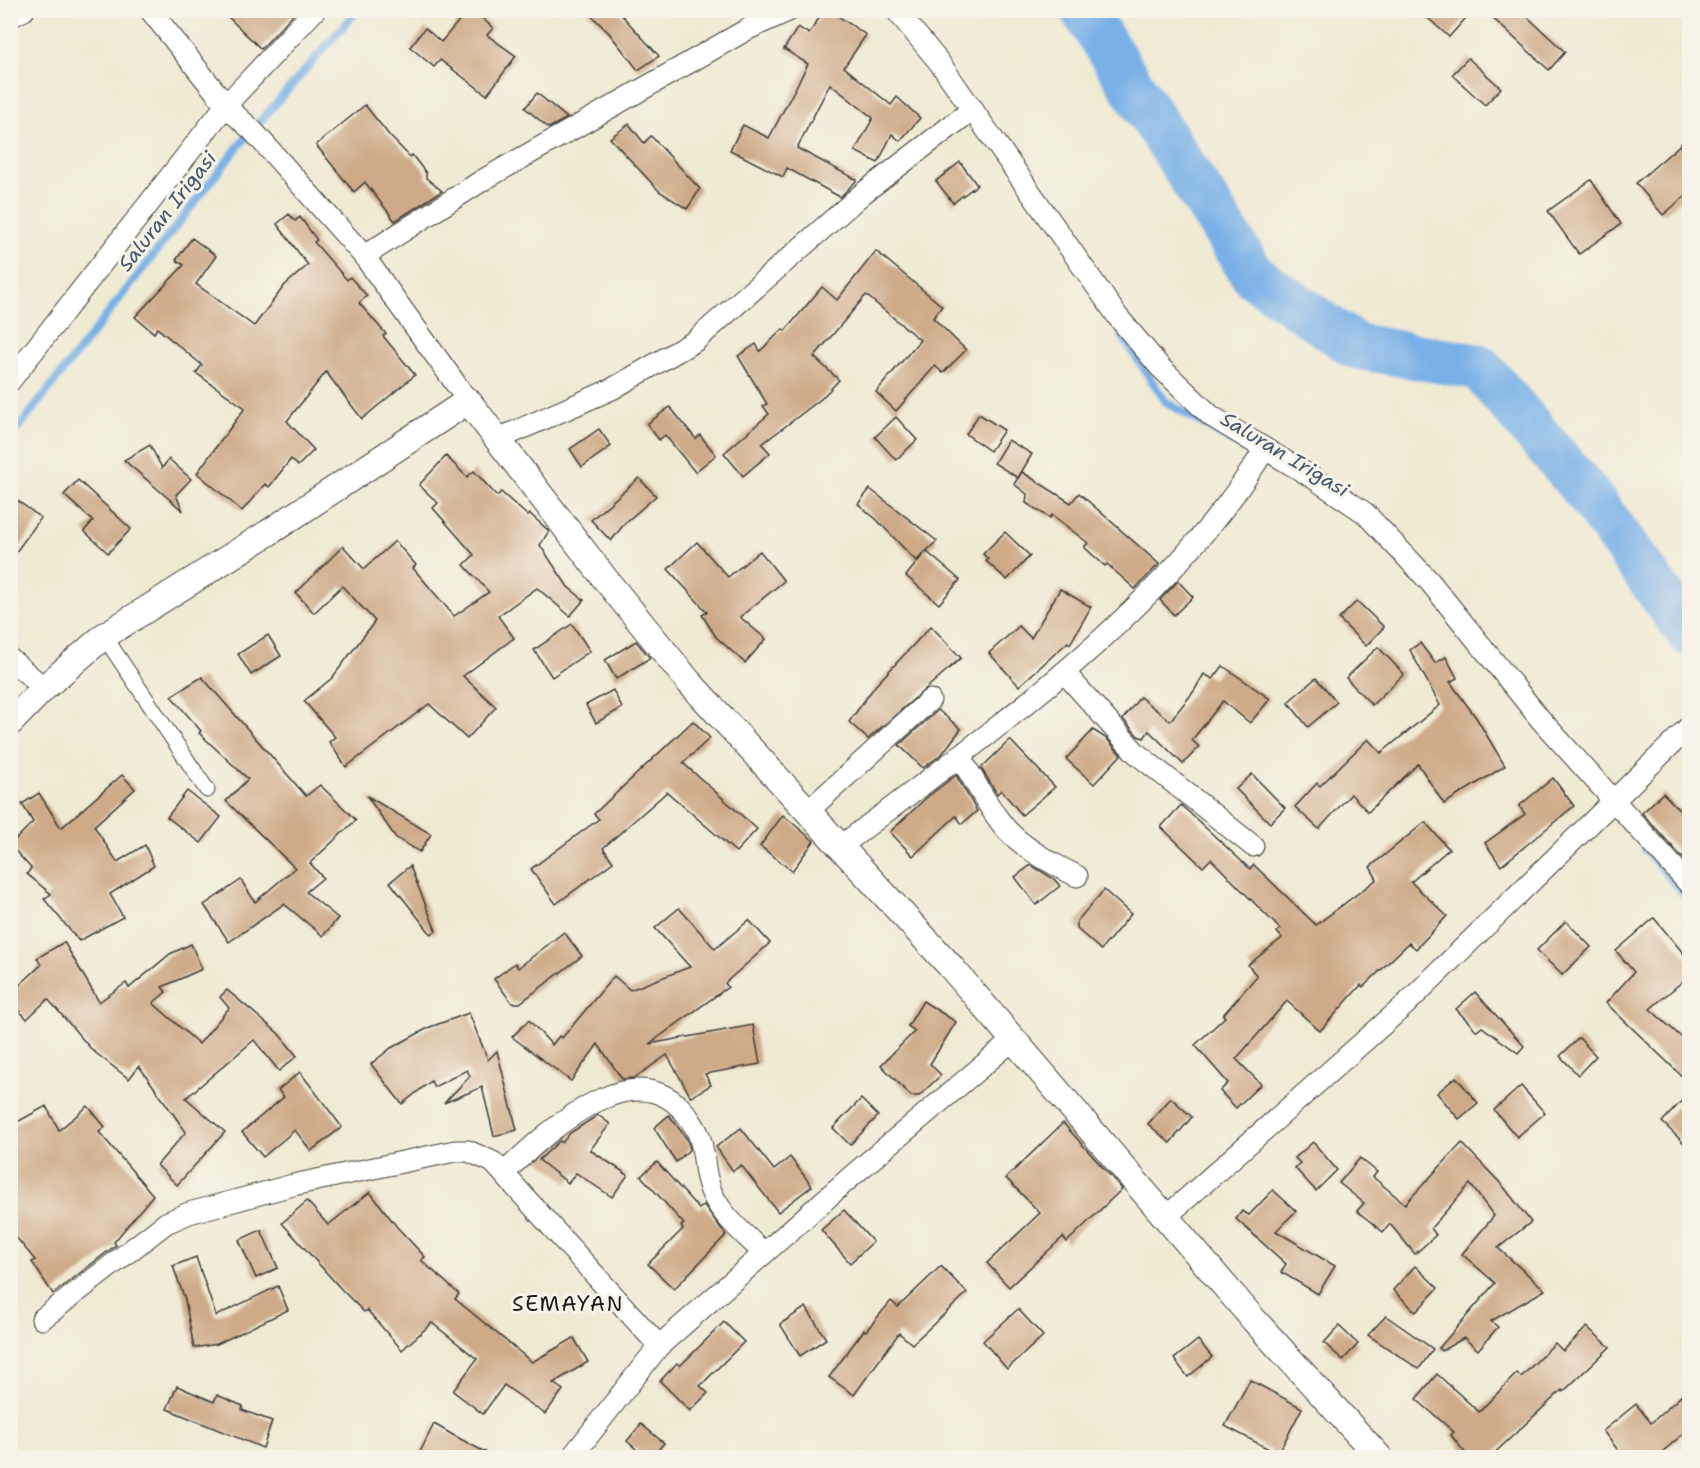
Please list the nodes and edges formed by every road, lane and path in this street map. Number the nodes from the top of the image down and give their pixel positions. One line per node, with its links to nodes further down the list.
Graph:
1 (24, 10): 6 (street)
2 (150, 10): 7 (street)
3 (315, 10): 7 (street)
4 (790, 10): 9 (street)
5 (896, 10): 8 (street)
6 (10, 17)
7 (228, 107): 9 (street); 10 (street)
8 (971, 110): 12 (street); 13 (street)
9 (364, 256): 11 (street)
10 (10, 381)
11 (468, 401): 12 (street); 14 (street)
12 (498, 439): 24 (street)
13 (1260, 457): 16 (street); 23 (street)
14 (104, 636): 17 (street); 22 (street)
15 (10, 659): 17 (street)
16 (1064, 672): 21 (street); 26 (street)
17 (44, 688): 19 (street)
18 (930, 700): 24 (street)
19 (10, 723)
20 (1689, 726): 23 (street)
21 (959, 756): 25 (street); 27 (street)
22 (207, 790)
23 (1611, 801): 28 (street); 31 (street)
24 (807, 811): 25 (street)
25 (841, 846): 29 (street)
26 (1253, 846)
27 (1077, 876)
28 (1689, 885)
29 (1013, 1040): 31 (street); 32 (street)
30 (504, 1173): 32 (street); 33 (street); 34 (street)
31 (1167, 1216): 36 (street)
32 (764, 1253): 34 (street)
33 (42, 1319)
34 (659, 1346): 35 (street)
35 (571, 1458)
36 (1380, 1458)

